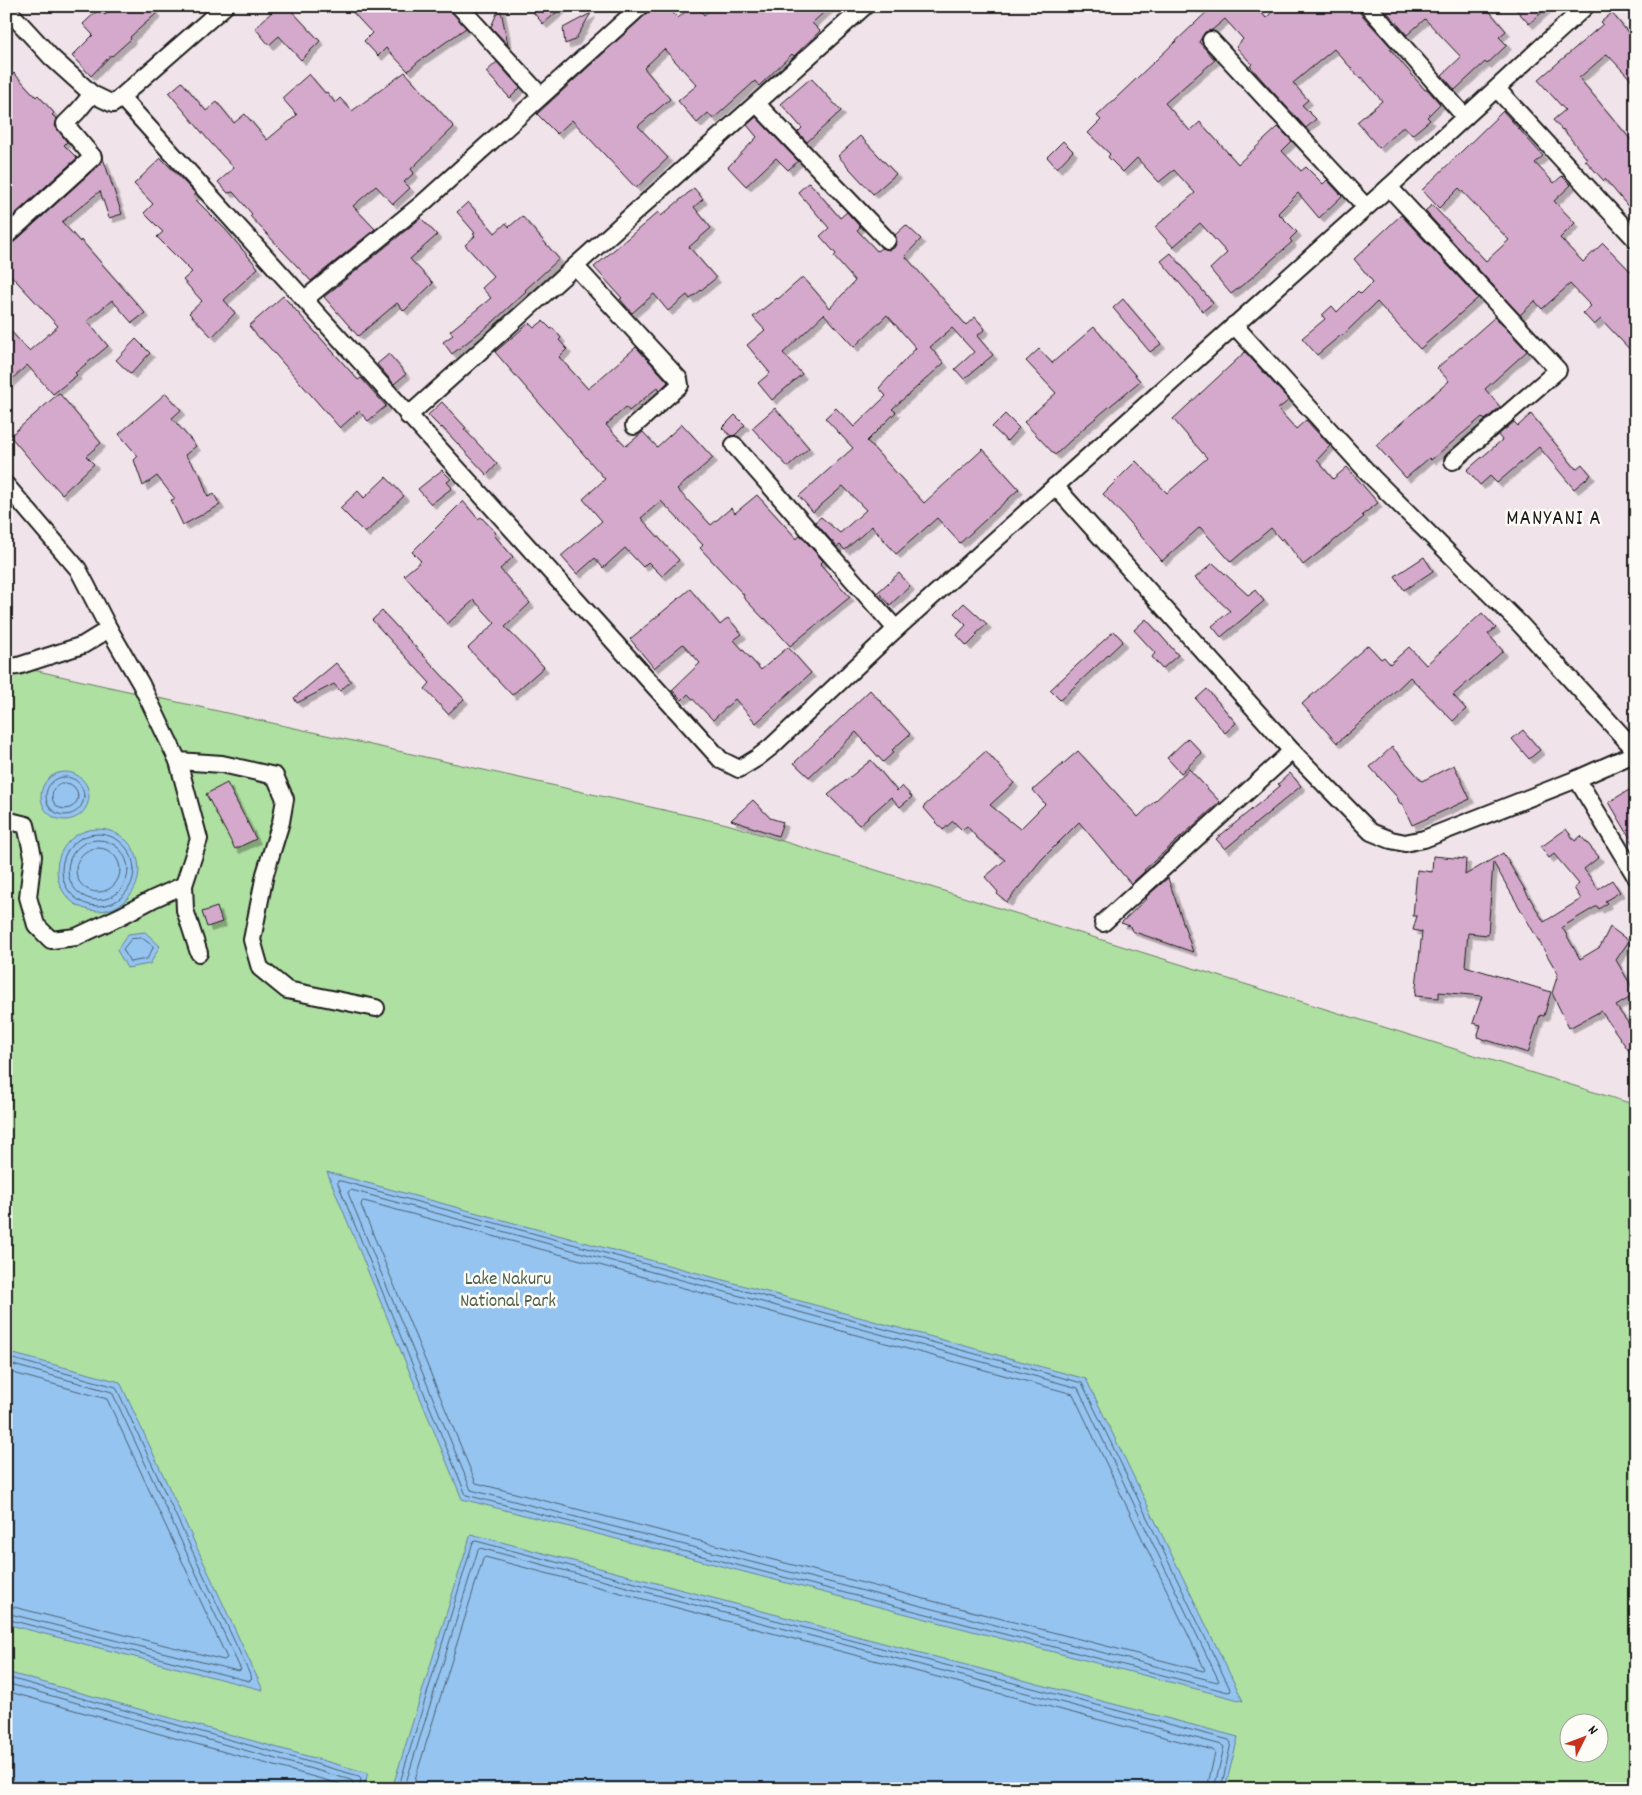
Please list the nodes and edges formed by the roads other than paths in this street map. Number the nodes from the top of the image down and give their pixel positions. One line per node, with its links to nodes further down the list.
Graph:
1 (225, 6): 12 (street)
2 (459, 6): 11 (street)
3 (641, 6): 11 (street)
4 (865, 6): 13 (street)
5 (1368, 6): 14 (street)
6 (1586, 6): 9 (street)
7 (6, 8): 10 (street)
8 (1211, 40): 16 (street)
9 (1497, 89): 14 (street); 19 (street)
10 (92, 94): 12 (street); 17 (street)
11 (541, 96): 21 (street)
12 (122, 97): 21 (street)
13 (757, 104): 18 (street); 20 (street)
14 (1464, 117): 15 (street)
15 (1389, 187): 16 (street); 26 (street)
16 (1366, 207): 22 (street)
17 (6, 236)
18 (887, 240)
19 (1636, 240)
20 (576, 267): 23 (street); 24 (street)
21 (304, 299): 23 (street)
22 (1234, 325): 28 (street); 33 (street)
23 (408, 416): 30 (street)
24 (634, 426)
25 (734, 445): 30 (street)
26 (1453, 461)
27 (6, 485): 29 (street)
28 (1054, 486): 30 (street); 32 (street)
29 (109, 628): 31 (street); 34 (street)
30 (896, 628)
31 (6, 667)
32 (1292, 751): 35 (street); 39 (street)
33 (1636, 752): 35 (street)
34 (178, 762): 38 (street); 41 (street)
35 (1577, 779): 37 (street)
36 (6, 820): 38 (street)
37 (1636, 877)
38 (184, 885): 40 (street)
39 (1103, 923)
40 (199, 953)
41 (376, 1008)

